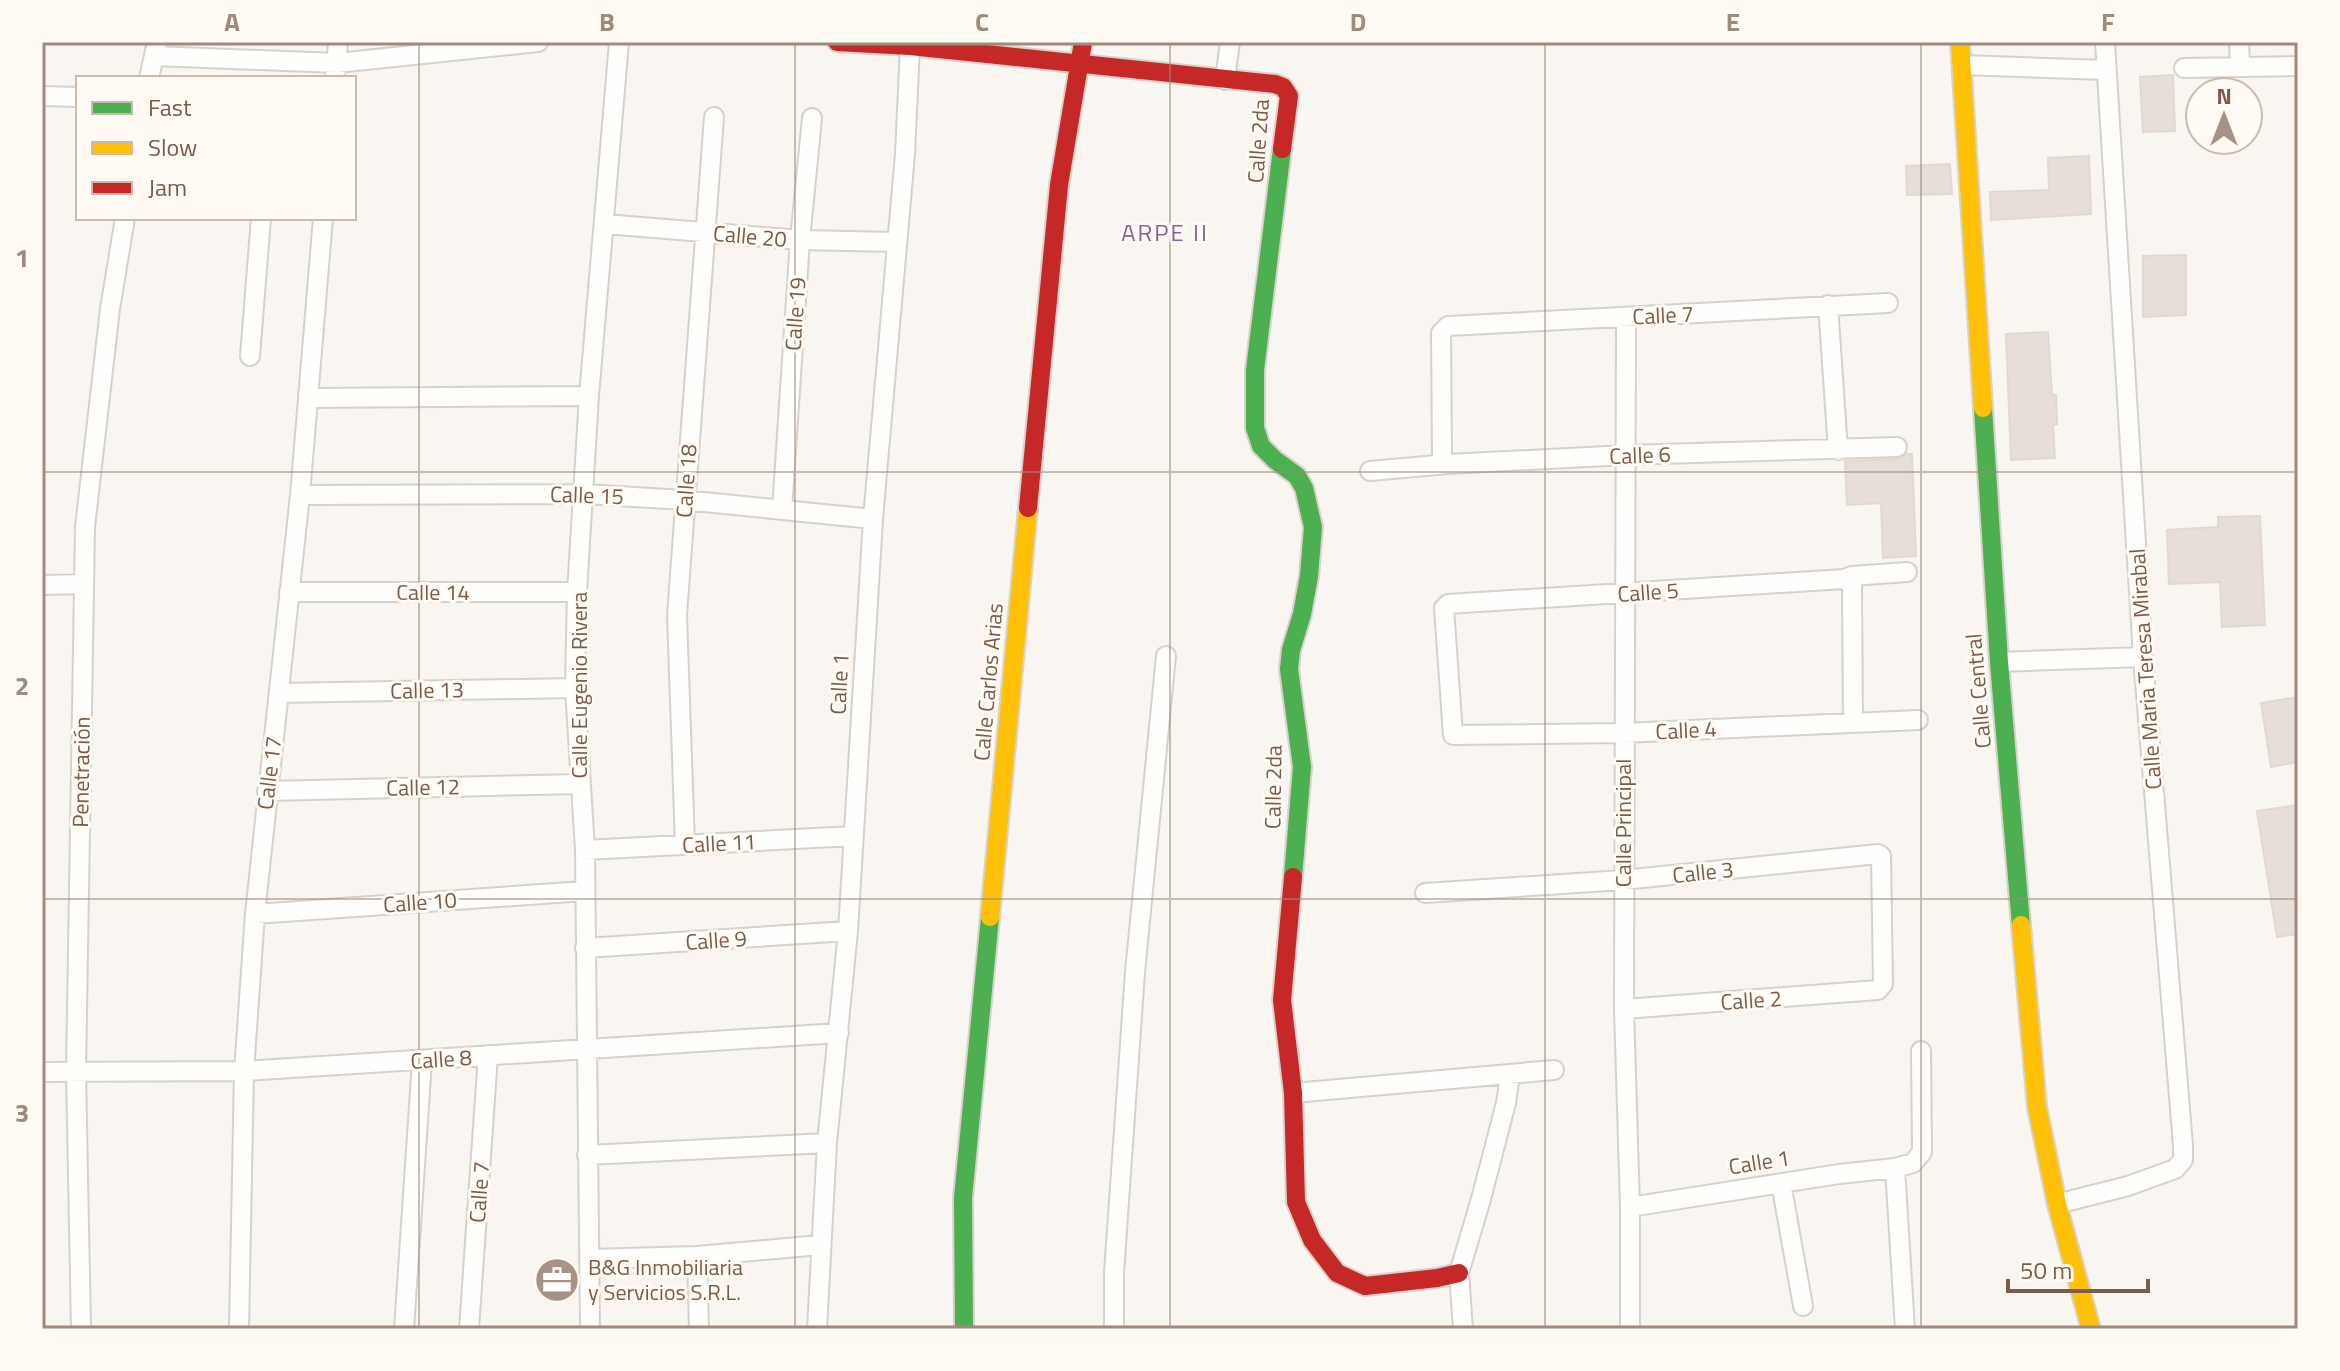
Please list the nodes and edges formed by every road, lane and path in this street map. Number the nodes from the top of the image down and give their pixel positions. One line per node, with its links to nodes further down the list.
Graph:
1 (338, 42): 19 (street)
2 (538, 42): 19 (street)
3 (619, 42): 29 (street, Calle Eugenio Rivera)
4 (837, 42): 10 (street)
5 (1083, 42): 12 (street, Calle Carlos Arias)
6 (1230, 42): 21 (street)
7 (1960, 42): 13 (street, Calle Central)
8 (2105, 42): 18 (street, Calle Maria Teresa Mirabal)
9 (2239, 42): 14 (street)
10 (910, 44): 12 (street); 32 (street, Calle 1)
11 (155, 49): 17 (street); 20 (street)
12 (1078, 63): 21 (street); 107 (street, Calle Carlos Arias)
13 (1962, 65): 18 (street); 58 (street, Calle Central)
14 (2240, 66): 15 (street); 16 (street)
15 (2298, 66)
16 (2184, 68)
17 (274, 69): 19 (street)
18 (2106, 70): 57 (street, Calle Maria Teresa Mirabal)
19 (336, 71)
20 (149, 76)
21 (1225, 80): 88 (street, Calle 2da)
22 (42, 96): 23 (street)
23 (76, 97)
24 (714, 117): 30 (street, Calle 18)
25 (812, 118): 31 (street, Calle 19)
26 (125, 220): 51 (street, Penetración)
27 (261, 220): 36 (street)
28 (323, 220): 38 (street, Calle 17)
29 (605, 224): 30 (street, Calle 20); 37 (street, Calle Eugenio Rivera)
30 (705, 232): 31 (street, Calle 20); 46 (street, Calle 18)
31 (800, 240): 32 (street, Calle 20); 47 (street, Calle 19)
32 (896, 242): 48 (street, Calle 1)
33 (1888, 303): 34 (street, Calle 7)
34 (1828, 305): 35 (street, Calle 7); 40 (street)
35 (1626, 317): 41 (street, Calle Principal); 42 (street, Calle 7)
36 (250, 356)
37 (589, 396): 38 (street); 44 (street, Calle Eugenio Rivera)
38 (308, 398): 45 (street, Calle 17)
39 (1897, 447): 40 (street, Calle 6)
40 (1838, 450): 41 (street, Calle 6)
41 (1627, 455): 42 (street, Calle 6); 55 (street, Calle Principal)
42 (1445, 463): 43 (street, Calle 6)
43 (1370, 471)
44 (584, 494): 45 (street, Calle 15); 46 (street, Calle 15); 54 (street, Calle Eugenio Rivera)
45 (300, 495): 53 (street, Calle 17)
46 (684, 500): 47 (street, Calle 15); 68 (street, Calle 18)
47 (782, 510): 48 (street, Calle 15)
48 (873, 519): 67 (street, Calle 1)
49 (1907, 572): 50 (street, Calle 5)
50 (1848, 582): 55 (street, Calle 5); 62 (street)
51 (84, 584): 52 (street); 86 (street, Penetración)
52 (42, 585)
53 (289, 592): 54 (street, Calle 14); 60 (street, Calle 17)
54 (577, 592): 59 (street, Calle Eugenio Rivera)
55 (1624, 593): 63 (street, Calle Principal); 64 (street, Calle 5)
56 (1166, 656): 108 (street)
57 (2143, 657): 58 (street); 93 (street, Calle Maria Teresa Mirabal)
58 (1999, 662): 93 (street, Calle Central)
59 (575, 688): 60 (street, Calle 13); 65 (street, Calle Eugenio Rivera)
60 (279, 693): 66 (street, Calle 17)
61 (1918, 720): 62 (street, Calle 4)
62 (1853, 721): 63 (street, Calle 4)
63 (1623, 733): 64 (street, Calle 4); 70 (street, Calle Principal)
64 (1455, 736)
65 (580, 784): 66 (street, Calle 12); 69 (street, Calle Eugenio Rivera)
66 (267, 791): 73 (street, Calle 17)
67 (854, 836): 68 (street, Calle 11); 74 (street, Calle 1)
68 (685, 845): 69 (street, Calle 11)
69 (585, 850): 71 (street, Calle Eugenio Rivera)
70 (1623, 880): 72 (street, Calle 3); 76 (street, Calle 3); 77 (street, Calle Principal)
71 (585, 891): 73 (street, Calle 10); 75 (street, Calle Eugenio Rivera)
72 (1425, 893)
73 (255, 914): 84 (street, Calle 17)
74 (848, 931): 75 (street, Calle 9); 78 (street, Calle 1)
75 (585, 948): 79 (street, Calle Eugenio Rivera)
76 (1878, 990): 77 (street, Calle 2)
77 (1624, 1009): 94 (street, Calle Principal)
78 (839, 1033): 79 (street, Calle 8); 89 (street, Calle 1)
79 (586, 1048): 81 (street, Calle 8); 90 (street, Calle Eugenio Rivera)
80 (1921, 1051): 91 (street)
81 (488, 1055): 82 (street, Calle 8); 103 (street, Calle 7)
82 (422, 1061): 84 (street, Calle 8); 102 (street)
83 (1554, 1070): 87 (street)
84 (244, 1071): 86 (street, Calle 8); 101 (street, Calle 17)
85 (42, 1072): 86 (street, Calle 8)
86 (76, 1072): 100 (street, Penetración)
87 (1510, 1075): 88 (street); 98 (street)
88 (1293, 1093): 98 (street, Calle 2da)
89 (827, 1143): 90 (street); 95 (street, Calle 1)
90 (587, 1155): 97 (street, Calle Eugenio Rivera)
91 (1895, 1168): 92 (street, Calle 1); 111 (street)
92 (1781, 1183): 94 (street, Calle 1); 99 (street)
93 (2057, 1204): 112 (street, Calle Central)
94 (1630, 1207): 110 (street, Calle Principal)
95 (820, 1245): 96 (street); 106 (street, Calle 1)
96 (697, 1256): 97 (street); 105 (street)
97 (590, 1259): 104 (street, Calle Eugenio Rivera)
98 (1459, 1273): 109 (street)
99 (1803, 1306)
100 (81, 1329)
101 (239, 1329)
102 (404, 1329)
103 (469, 1329)
104 (590, 1329)
105 (699, 1329)
106 (817, 1329)
107 (964, 1329)
108 (1114, 1329)
109 (1463, 1329)
110 (1630, 1329)
111 (1905, 1329)
112 (2091, 1329)

